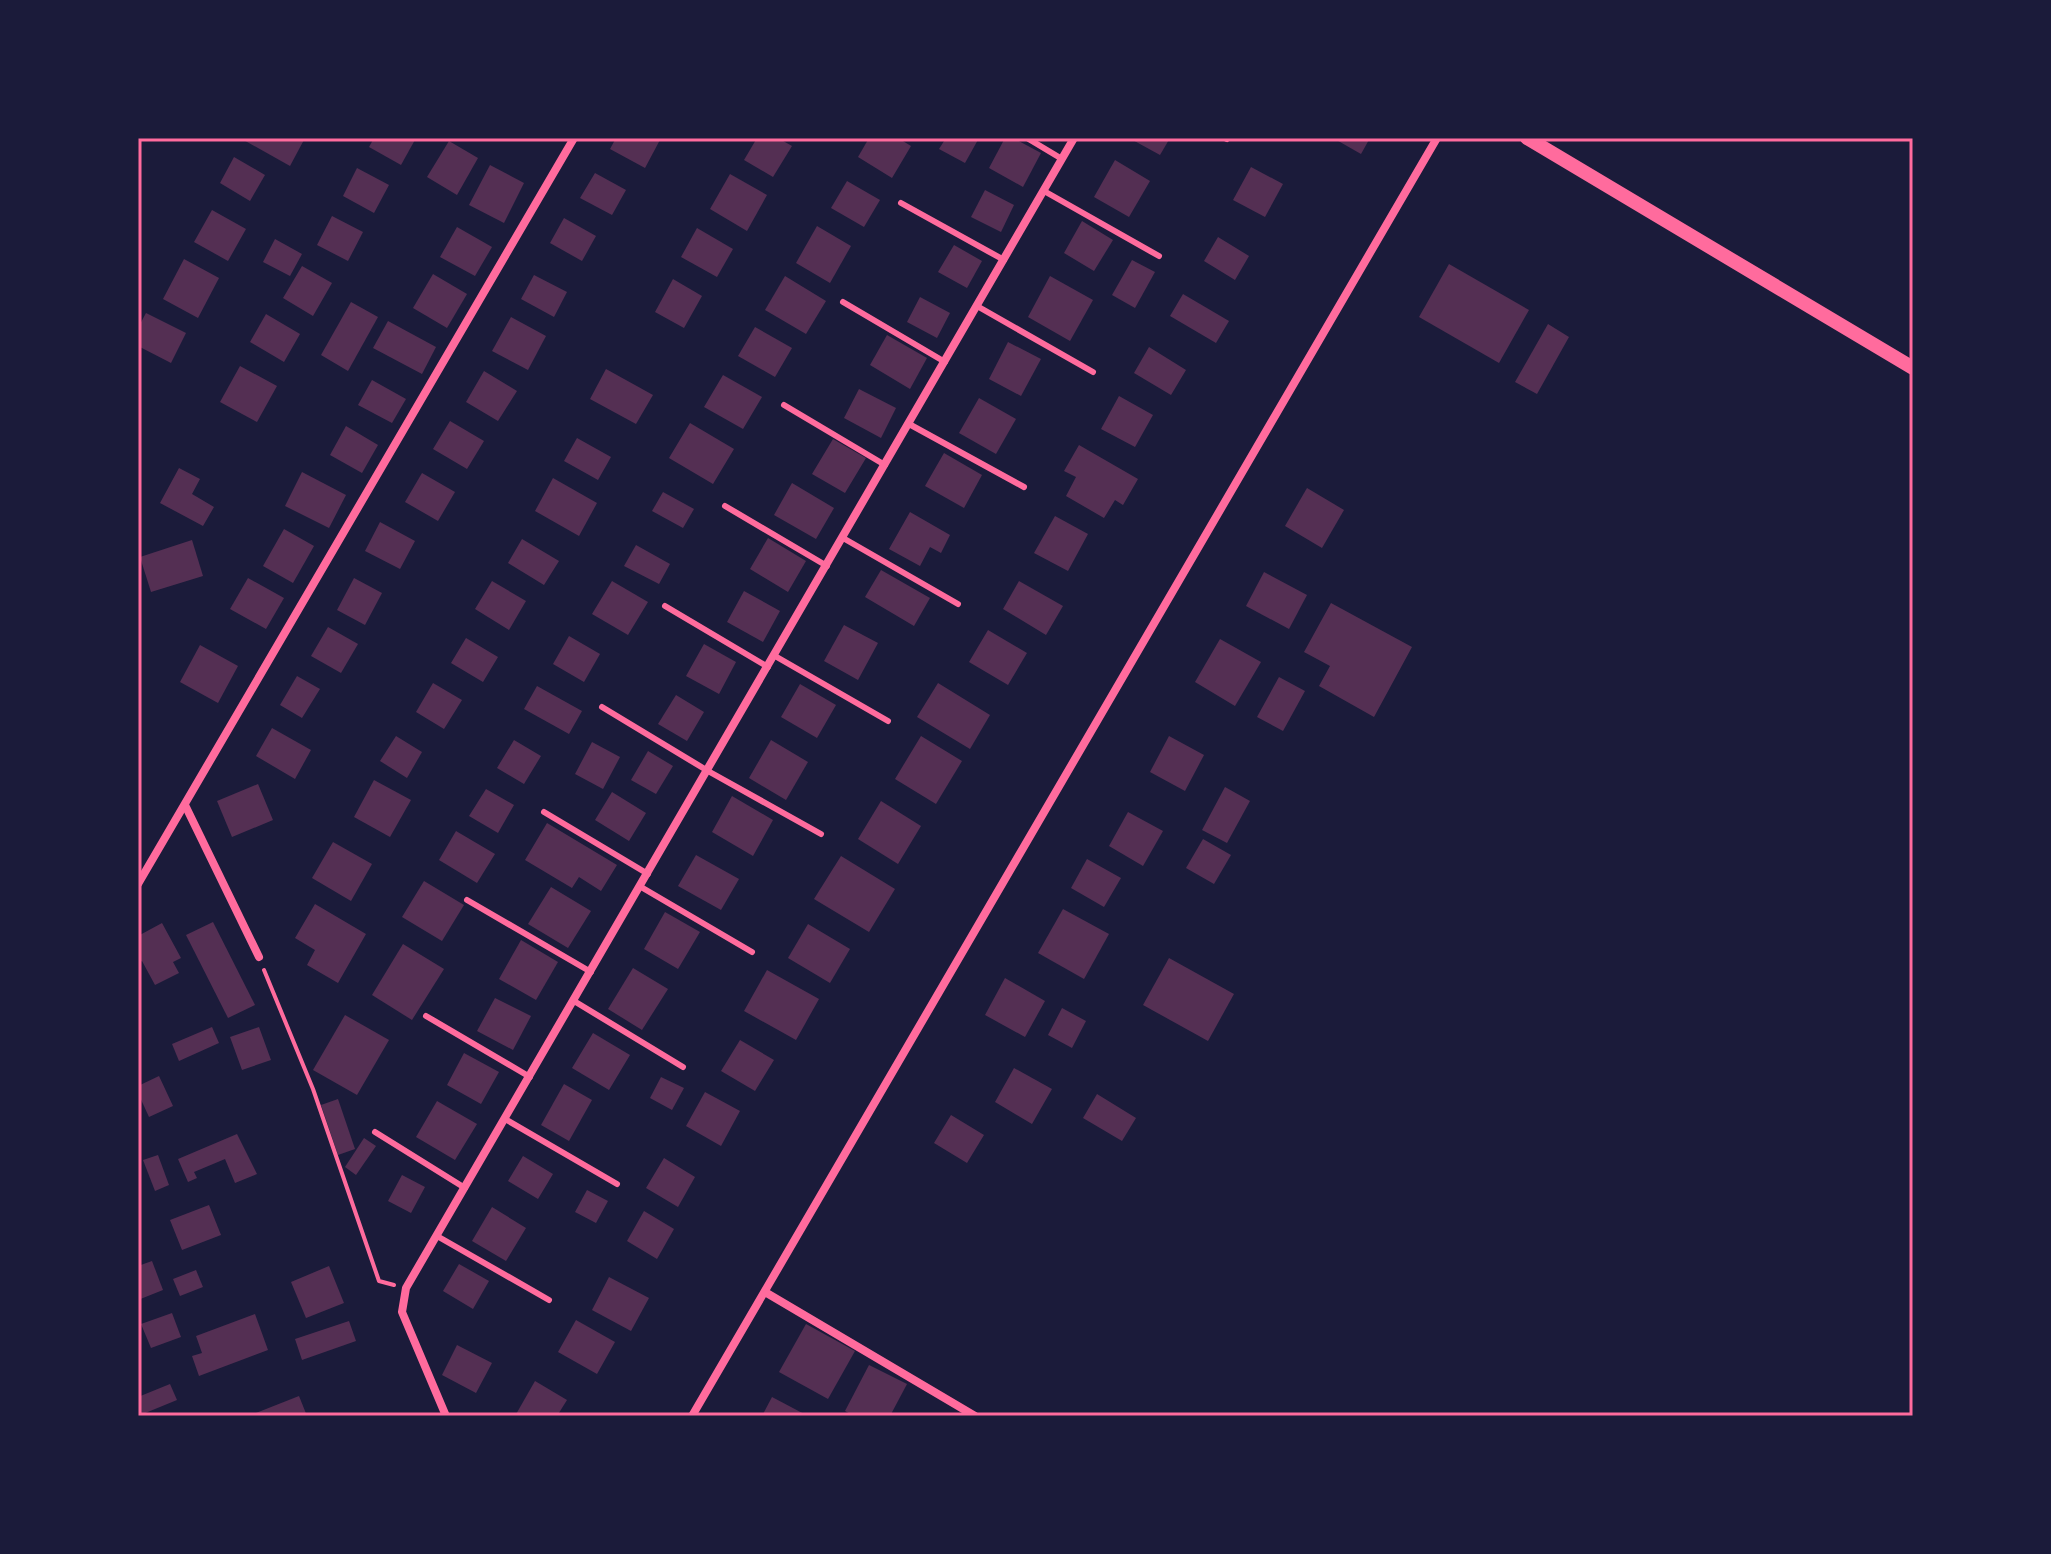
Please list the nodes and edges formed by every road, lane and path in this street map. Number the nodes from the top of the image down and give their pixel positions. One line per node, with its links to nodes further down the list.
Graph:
1 (574, 138): 30 (street)
2 (1027, 138): 6 (lane)
3 (1074, 138): 6 (street)
4 (1437, 138): 50 (street)
5 (1527, 138): 14 (street)
6 (1062, 159): 7 (street)
7 (1044, 191): 9 (lane); 10 (street)
8 (901, 203): 10 (lane)
9 (1159, 256)
10 (1004, 260): 12 (street)
11 (843, 302): 13 (lane)
12 (977, 306): 13 (street); 15 (lane)
13 (945, 362): 17 (street)
14 (1913, 368)
15 (1093, 372)
16 (784, 405): 18 (lane)
17 (909, 424): 18 (street); 19 (lane)
18 (885, 465): 21 (street)
19 (1024, 487)
20 (725, 506): 22 (lane)
21 (843, 538): 22 (street); 23 (lane)
22 (827, 566): 25 (street)
23 (958, 604)
24 (665, 606): 26 (lane)
25 (775, 656): 26 (street); 28 (lane)
26 (768, 667): 29 (street)
27 (602, 707): 29 (lane)
28 (888, 721)
29 (708, 771): 32 (lane); 33 (street)
30 (185, 805): 34 (street); 38 (street)
31 (544, 812): 33 (lane)
32 (821, 834)
33 (648, 874): 35 (street)
34 (138, 884)
35 (641, 887): 37 (lane); 39 (street)
36 (467, 900): 39 (lane)
37 (752, 952)
38 (259, 957): 49 (path)
39 (591, 972): 40 (street)
40 (574, 1001): 42 (lane); 43 (street)
41 (426, 1016): 43 (lane)
42 (683, 1067)
43 (530, 1077): 44 (street)
44 (505, 1119): 46 (lane); 47 (street)
45 (375, 1132): 47 (lane)
46 (617, 1184)
47 (465, 1188): 48 (street)
48 (437, 1236): 49 (street); 51 (lane)
49 (406, 1288): 52 (street)
50 (765, 1292): 53 (street); 54 (street)
51 (549, 1300)
52 (446, 1416)
53 (692, 1416)
54 (975, 1416)

